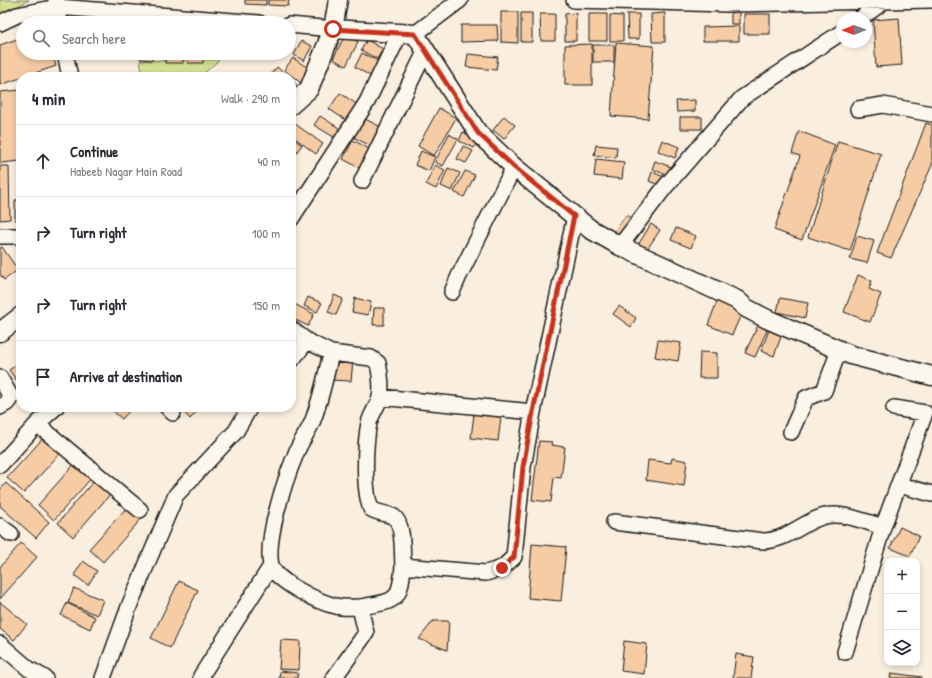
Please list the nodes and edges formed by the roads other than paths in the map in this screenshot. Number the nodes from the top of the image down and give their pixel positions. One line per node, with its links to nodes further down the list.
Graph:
1 (338, 0): 13 (street)
2 (460, 0): 14 (street)
3 (574, 0): 6 (street)
4 (886, 0): 5 (street); 6 (street); 8 (street)
5 (932, 0)
6 (729, 2)
7 (56, 4): 9 (street); 10 (street); 11 (street)
8 (869, 12)
9 (59, 16)
10 (184, 16)
11 (0, 23)
12 (296, 26): 13 (street)
13 (333, 29): 14 (street); 19 (street)
14 (407, 33): 16 (street); 24 (street)
15 (836, 36): 28 (street)
16 (425, 52): 22 (street); 23 (street)
17 (66, 60): 18 (street)
18 (69, 72)
19 (296, 101)
20 (858, 109): 21 (street)
21 (932, 114)
22 (514, 167): 25 (street); 29 (street)
23 (362, 181)
24 (296, 211)
25 (574, 216): 28 (street); 44 (street)
26 (0, 236): 27 (street)
27 (16, 236)
28 (620, 246): 34 (street)
29 (452, 292)
30 (16, 320): 31 (street)
31 (0, 332)
32 (296, 333): 33 (street)
33 (307, 341): 35 (street); 36 (street)
34 (839, 350): 37 (street); 46 (street)
35 (331, 353): 39 (street); 53 (street)
36 (296, 355)
37 (932, 376)
38 (0, 378): 40 (street)
39 (380, 397): 44 (street); 54 (street)
40 (0, 407)
41 (894, 408): 48 (street)
42 (50, 412): 45 (street)
43 (247, 412): 59 (street)
44 (533, 412): 54 (street)
45 (37, 424): 47 (street); 50 (street)
46 (791, 432)
47 (0, 465)
48 (899, 485): 49 (street); 52 (street)
49 (932, 494)
50 (140, 510)
51 (614, 522): 52 (street)
52 (883, 527): 57 (street)
53 (271, 566): 55 (street); 60 (street)
54 (403, 566): 55 (street)
55 (360, 607): 61 (street)
56 (0, 644): 58 (street)
57 (845, 652)
58 (45, 678)
59 (103, 678)
60 (203, 678)
61 (334, 678)

